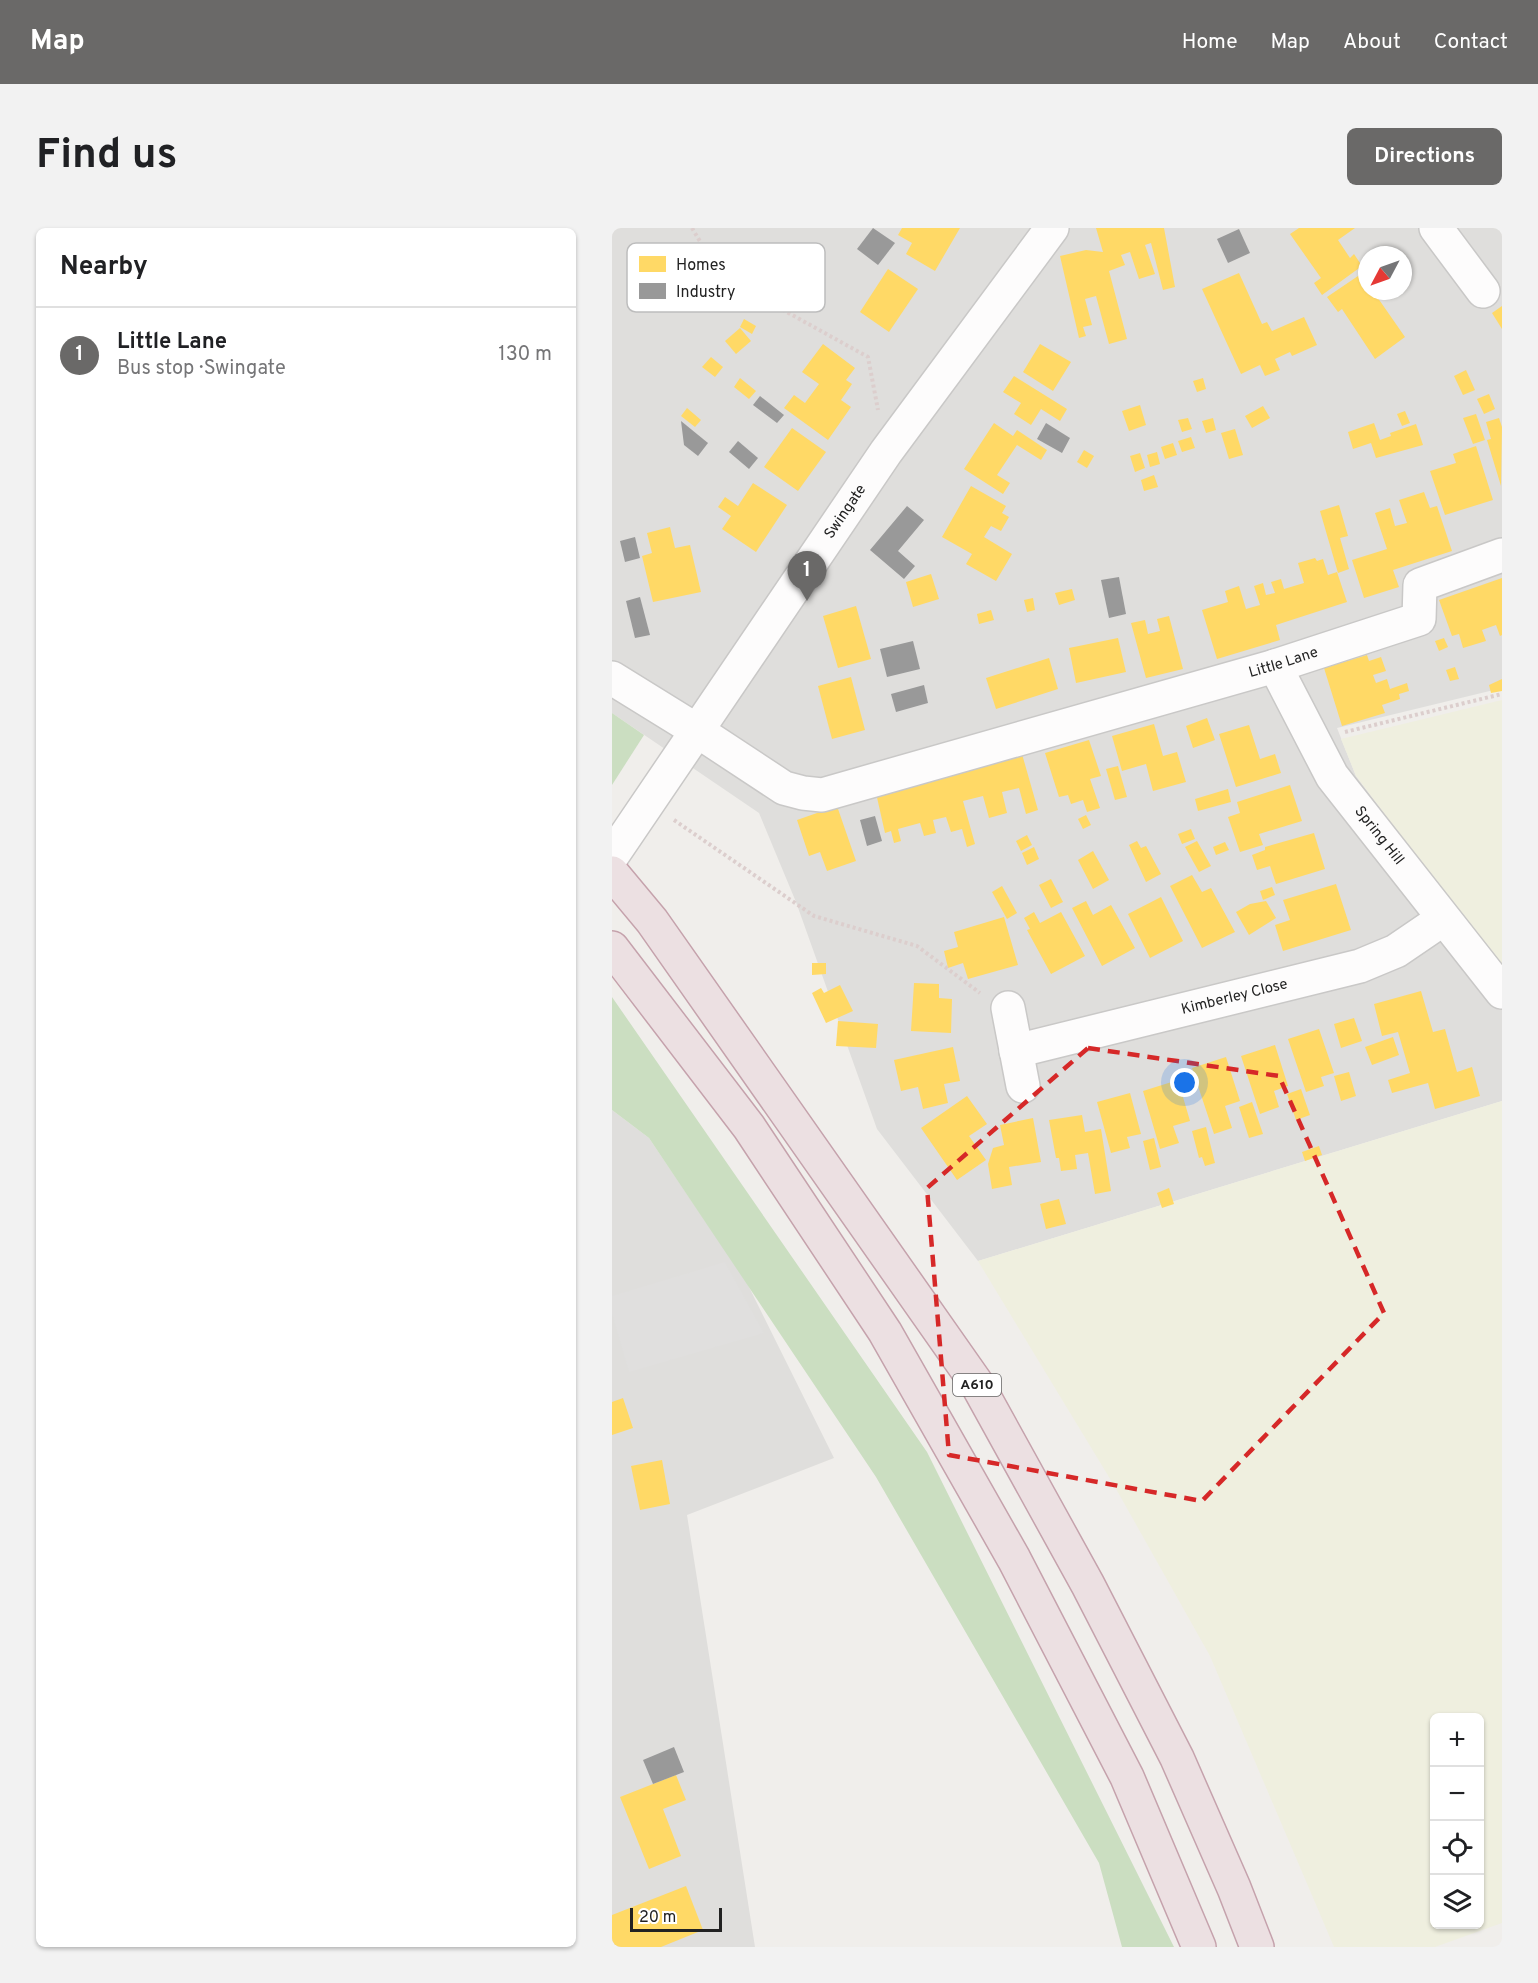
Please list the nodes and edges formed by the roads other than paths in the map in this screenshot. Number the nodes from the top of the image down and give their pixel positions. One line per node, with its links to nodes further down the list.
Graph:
1 (1052, 228): 7 (street, Swingate)
2 (1436, 228): 3 (street)
3 (1483, 291)
4 (1502, 555): 5 (street, Little Lane)
5 (1275, 666): 8 (street, Little Lane); 12 (street, Spring Hill)
6 (612, 678): 7 (street, Little Lane)
7 (696, 730): 8 (street, Little Lane); 10 (street, Swingate)
8 (822, 795): 9 (street, Little Lane)
9 (779, 809)
10 (612, 856)
11 (612, 873): 19 (highway, A610)
12 (1443, 919): 14 (street, Spring Hill); 16 (street, Kimberley Close)
13 (612, 948): 18 (highway)
14 (1502, 992)
15 (1008, 1008): 16 (street)
16 (1016, 1051): 17 (street)
17 (1023, 1086)
18 (1199, 1947)
19 (1257, 1947)

